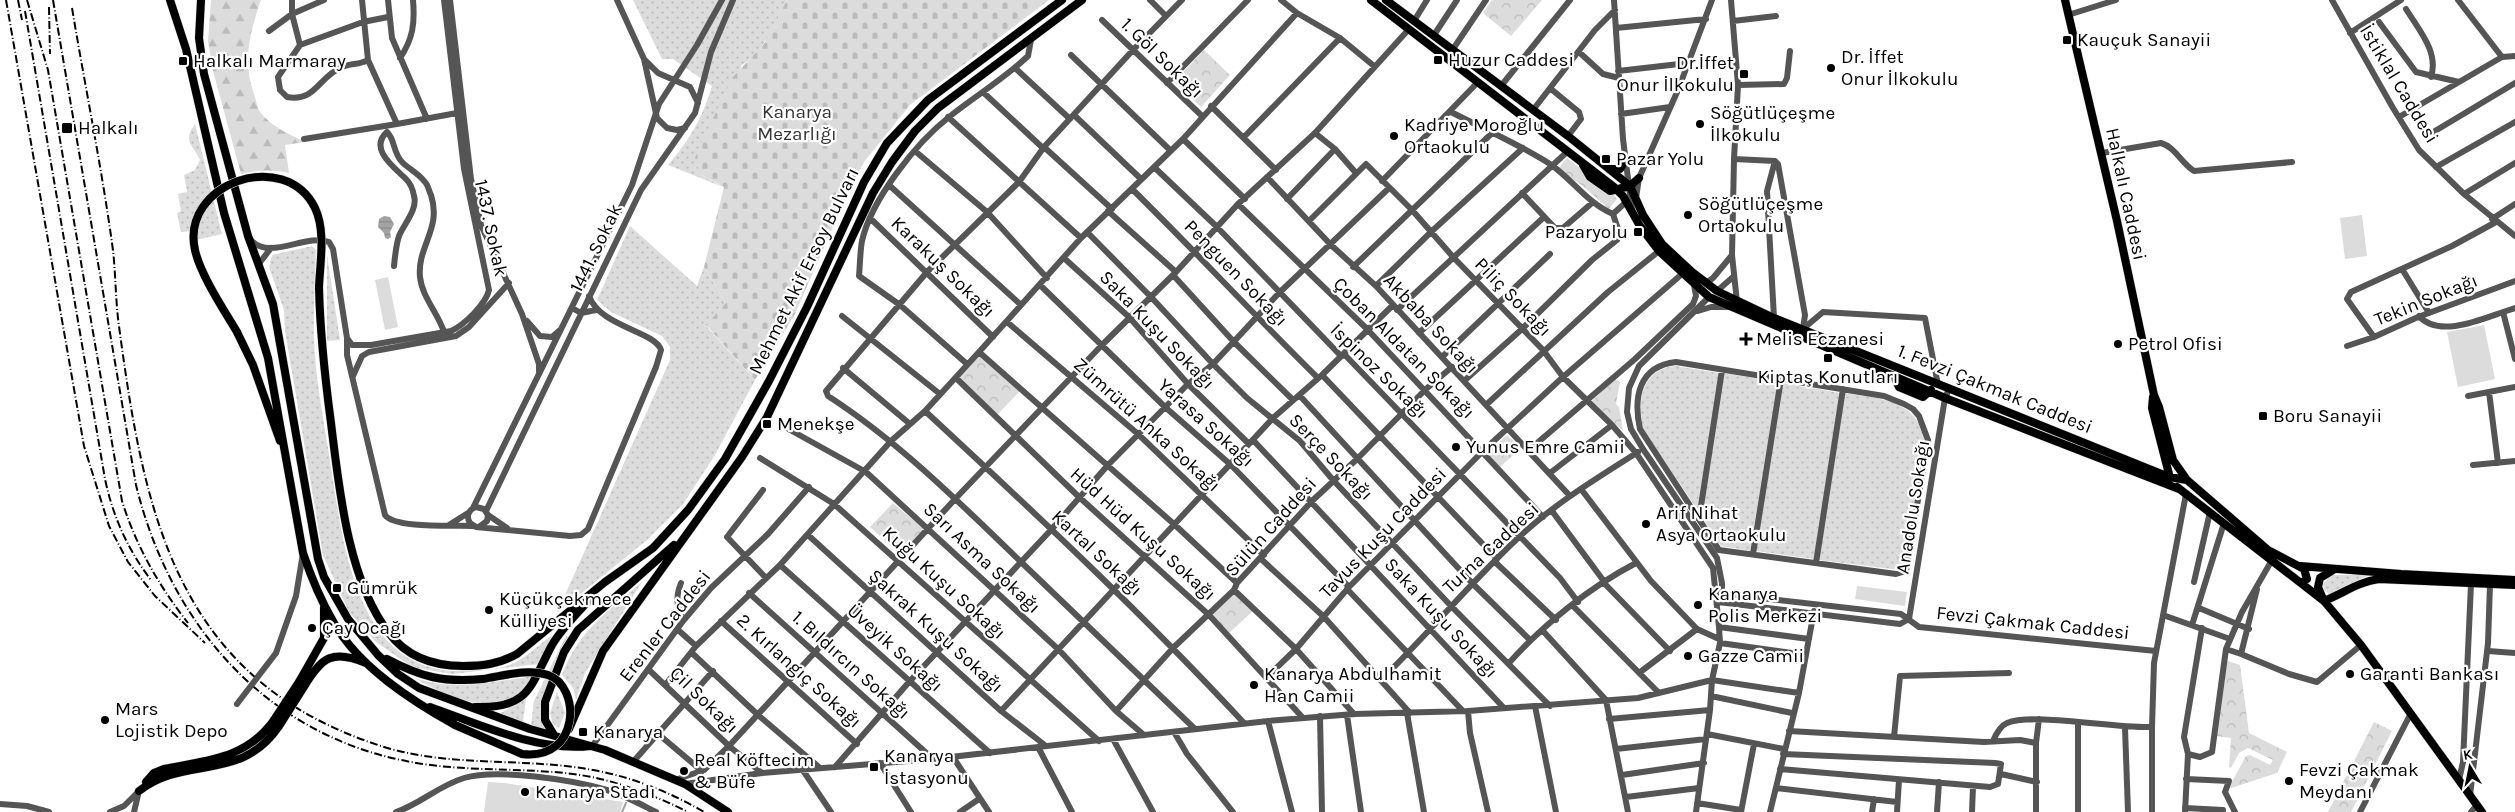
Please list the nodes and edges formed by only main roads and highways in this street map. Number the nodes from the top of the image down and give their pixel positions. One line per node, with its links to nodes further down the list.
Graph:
1 (170, 0): 21 (main road)
2 (201, 0): 35 (main road)
3 (1062, 0): 30 (main road, Mehmet Akif Ersoy Bulvarı)
4 (1082, 0): 26 (main road, Mehmet Akif Ersoy Bulvarı)
5 (1372, 0): 13 (main road)
6 (2065, 0): 19 (main road, Halkalı Caddesi)
7 (1392, 2): 9 (main road)
8 (1626, 159): 9 (main road)
9 (1609, 169): 10 (main road)
10 (1620, 178): 12 (main road); 13 (main road)
11 (1639, 178): 12 (main road)
12 (1630, 186): 13 (main road); 14 (main road, 1. Fevzi Çakmak Caddesi)
13 (1618, 190): 16 (main road)
14 (1706, 283): 15 (main road, 1. Fevzi Çakmak Caddesi); 16 (main road)
15 (1717, 291): 16 (main road); 17 (main road, 1. Fevzi Çakmak Caddesi)
16 (1709, 297): 18 (main road)
17 (1930, 381): 18 (main road); 22 (main road, 1. Fevzi Çakmak Caddesi)
18 (1930, 392): 25 (main road)
19 (2154, 394): 20 (main road, Halkalı Caddesi); 24 (main road, Halkalı Caddesi)
20 (2165, 460): 22 (main road); 23 (main road, Halkalı Caddesi)
21 (288, 465): 30 (main road, bridge); 34 (main road)
22 (2158, 472): 23 (main road, 1. Fevzi Çakmak Caddesi)
23 (2169, 476): 24 (main road, 1. Fevzi Çakmak Caddesi); 25 (main road, Halkalı Caddesi)
24 (2187, 480): 27 (main road, Halkalı Caddesi)
25 (2182, 492): 31 (main road, Halkalı Caddesi)
26 (684, 537): 40 (main road); 41 (main road)
27 (2299, 566): 28 (main road); 31 (main road)
28 (2338, 569): 29 (main road); 33 (main road)
29 (2515, 580)
30 (605, 582): 39 (main road)
31 (2301, 582): 33 (main road, Halkalı Caddesi)
32 (2515, 586): 33 (main road)
33 (2324, 601): 45 (main road, Halkalı Caddesi)
34 (324, 603): 36 (main road); 37 (main road)
35 (378, 654): 39 (main road); 40 (main road, bridge)
36 (372, 666): 37 (main road); 38 (main road)
37 (302, 683): 43 (main road, bridge)
38 (402, 692): 40 (main road, bridge); 42 (main road)
39 (466, 706): 41 (main road)
40 (569, 730)
41 (554, 735): 42 (main road)
42 (593, 745): 44 (main road)
43 (139, 792)
44 (728, 812)
45 (2482, 812)

